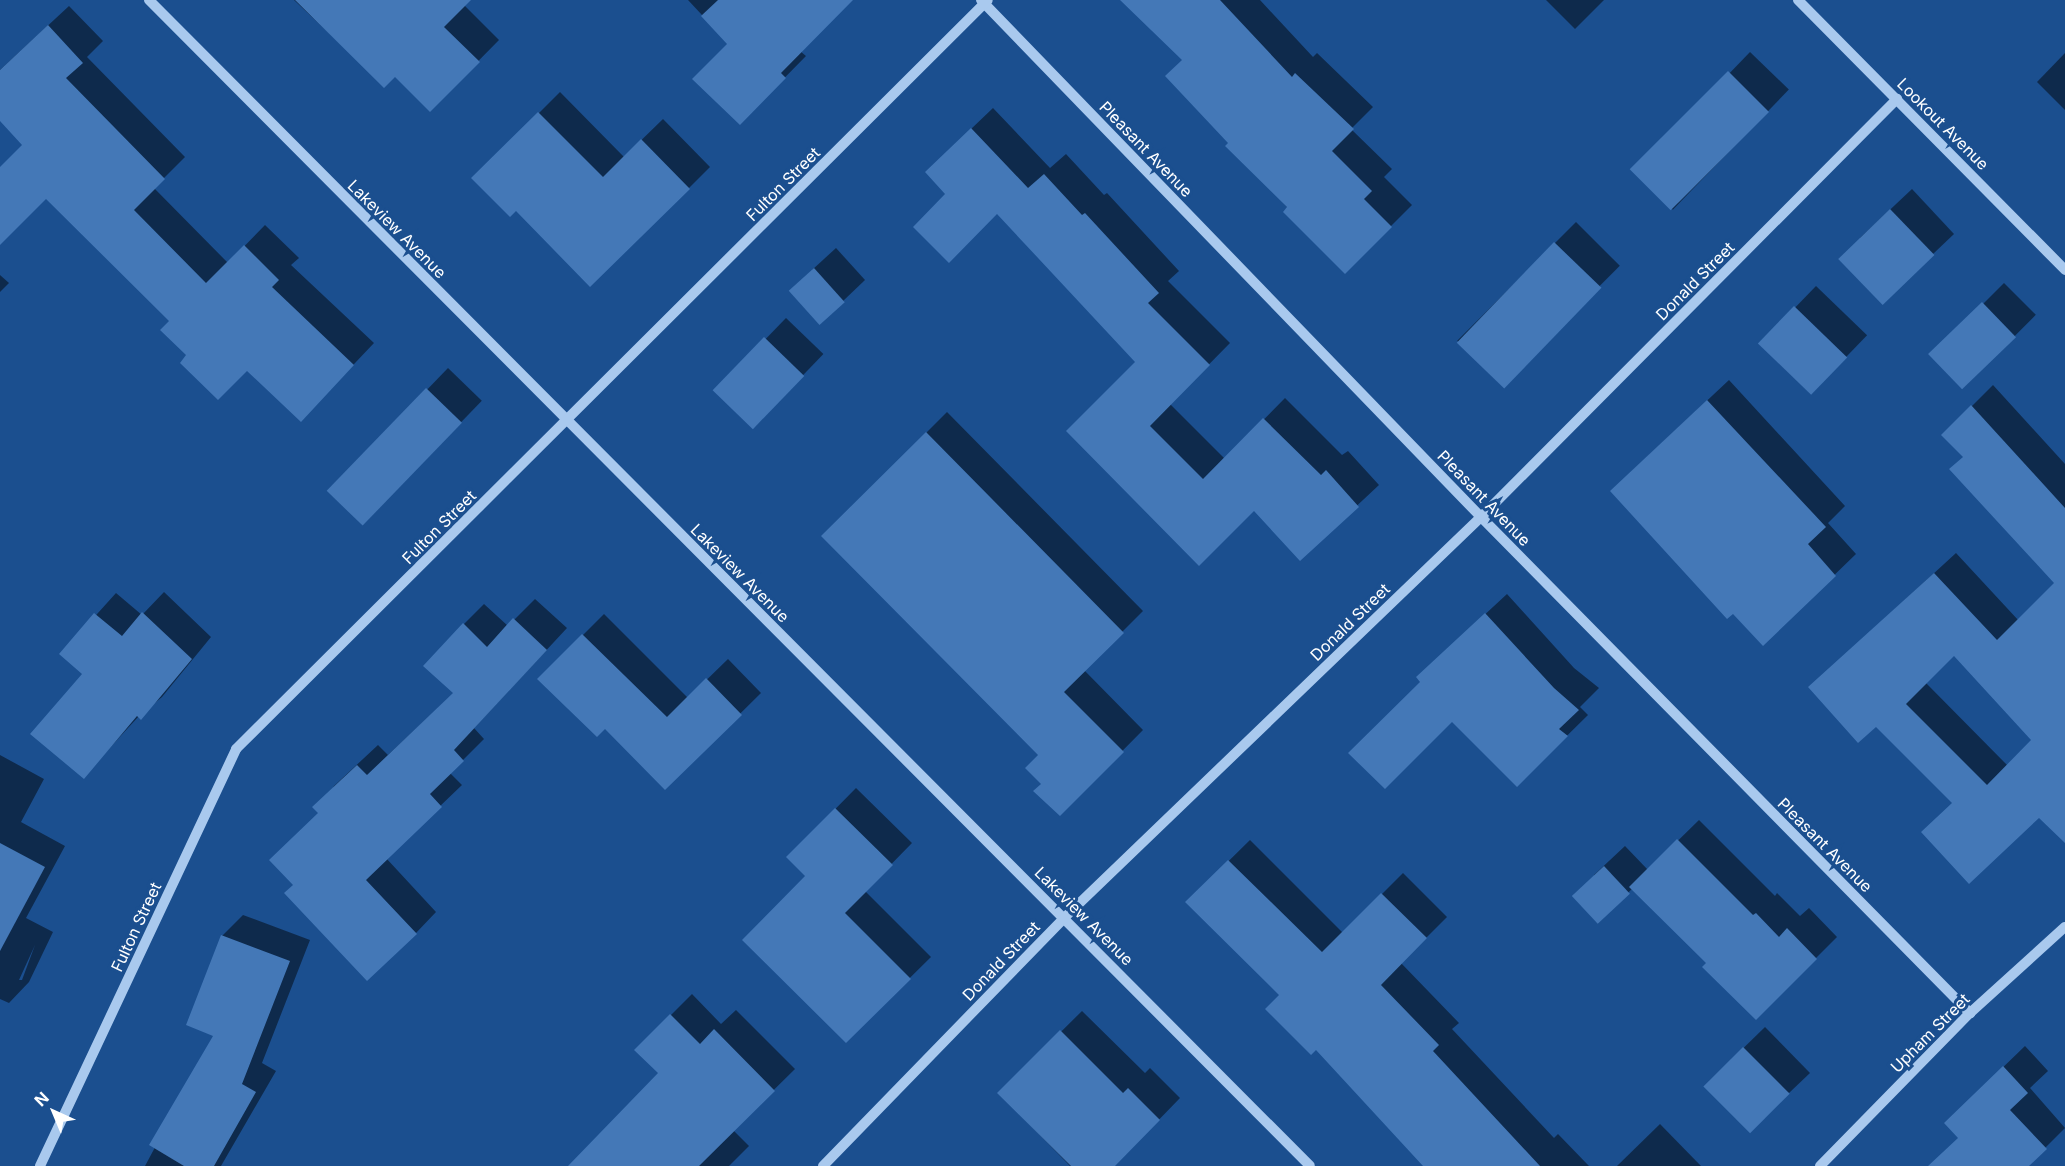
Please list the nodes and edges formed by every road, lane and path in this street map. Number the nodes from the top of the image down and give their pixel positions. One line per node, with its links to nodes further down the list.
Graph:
1 (149, 0): 6 (street, Lakeview Avenue)
2 (1798, 0): 4 (street, Lookout Avenue)
3 (985, 1): 6 (street, Fulton Street); 7 (street, Pleasant Avenue)
4 (1897, 99): 5 (street, Lookout Avenue); 7 (street, Donald Street)
5 (2065, 270)
6 (567, 422): 8 (street, Lakeview Avenue); 11 (street, Fulton Street)
7 (1481, 518): 8 (street, Donald Street); 10 (street, Pleasant Avenue)
8 (1064, 918): 12 (street, Donald Street); 13 (street, Lakeview Avenue)
9 (2065, 927): 10 (street, Upham Street)
10 (1970, 1013): 14 (street, Upham Street)
11 (40, 1166)
12 (823, 1166)
13 (1310, 1166)
14 (1820, 1166)

